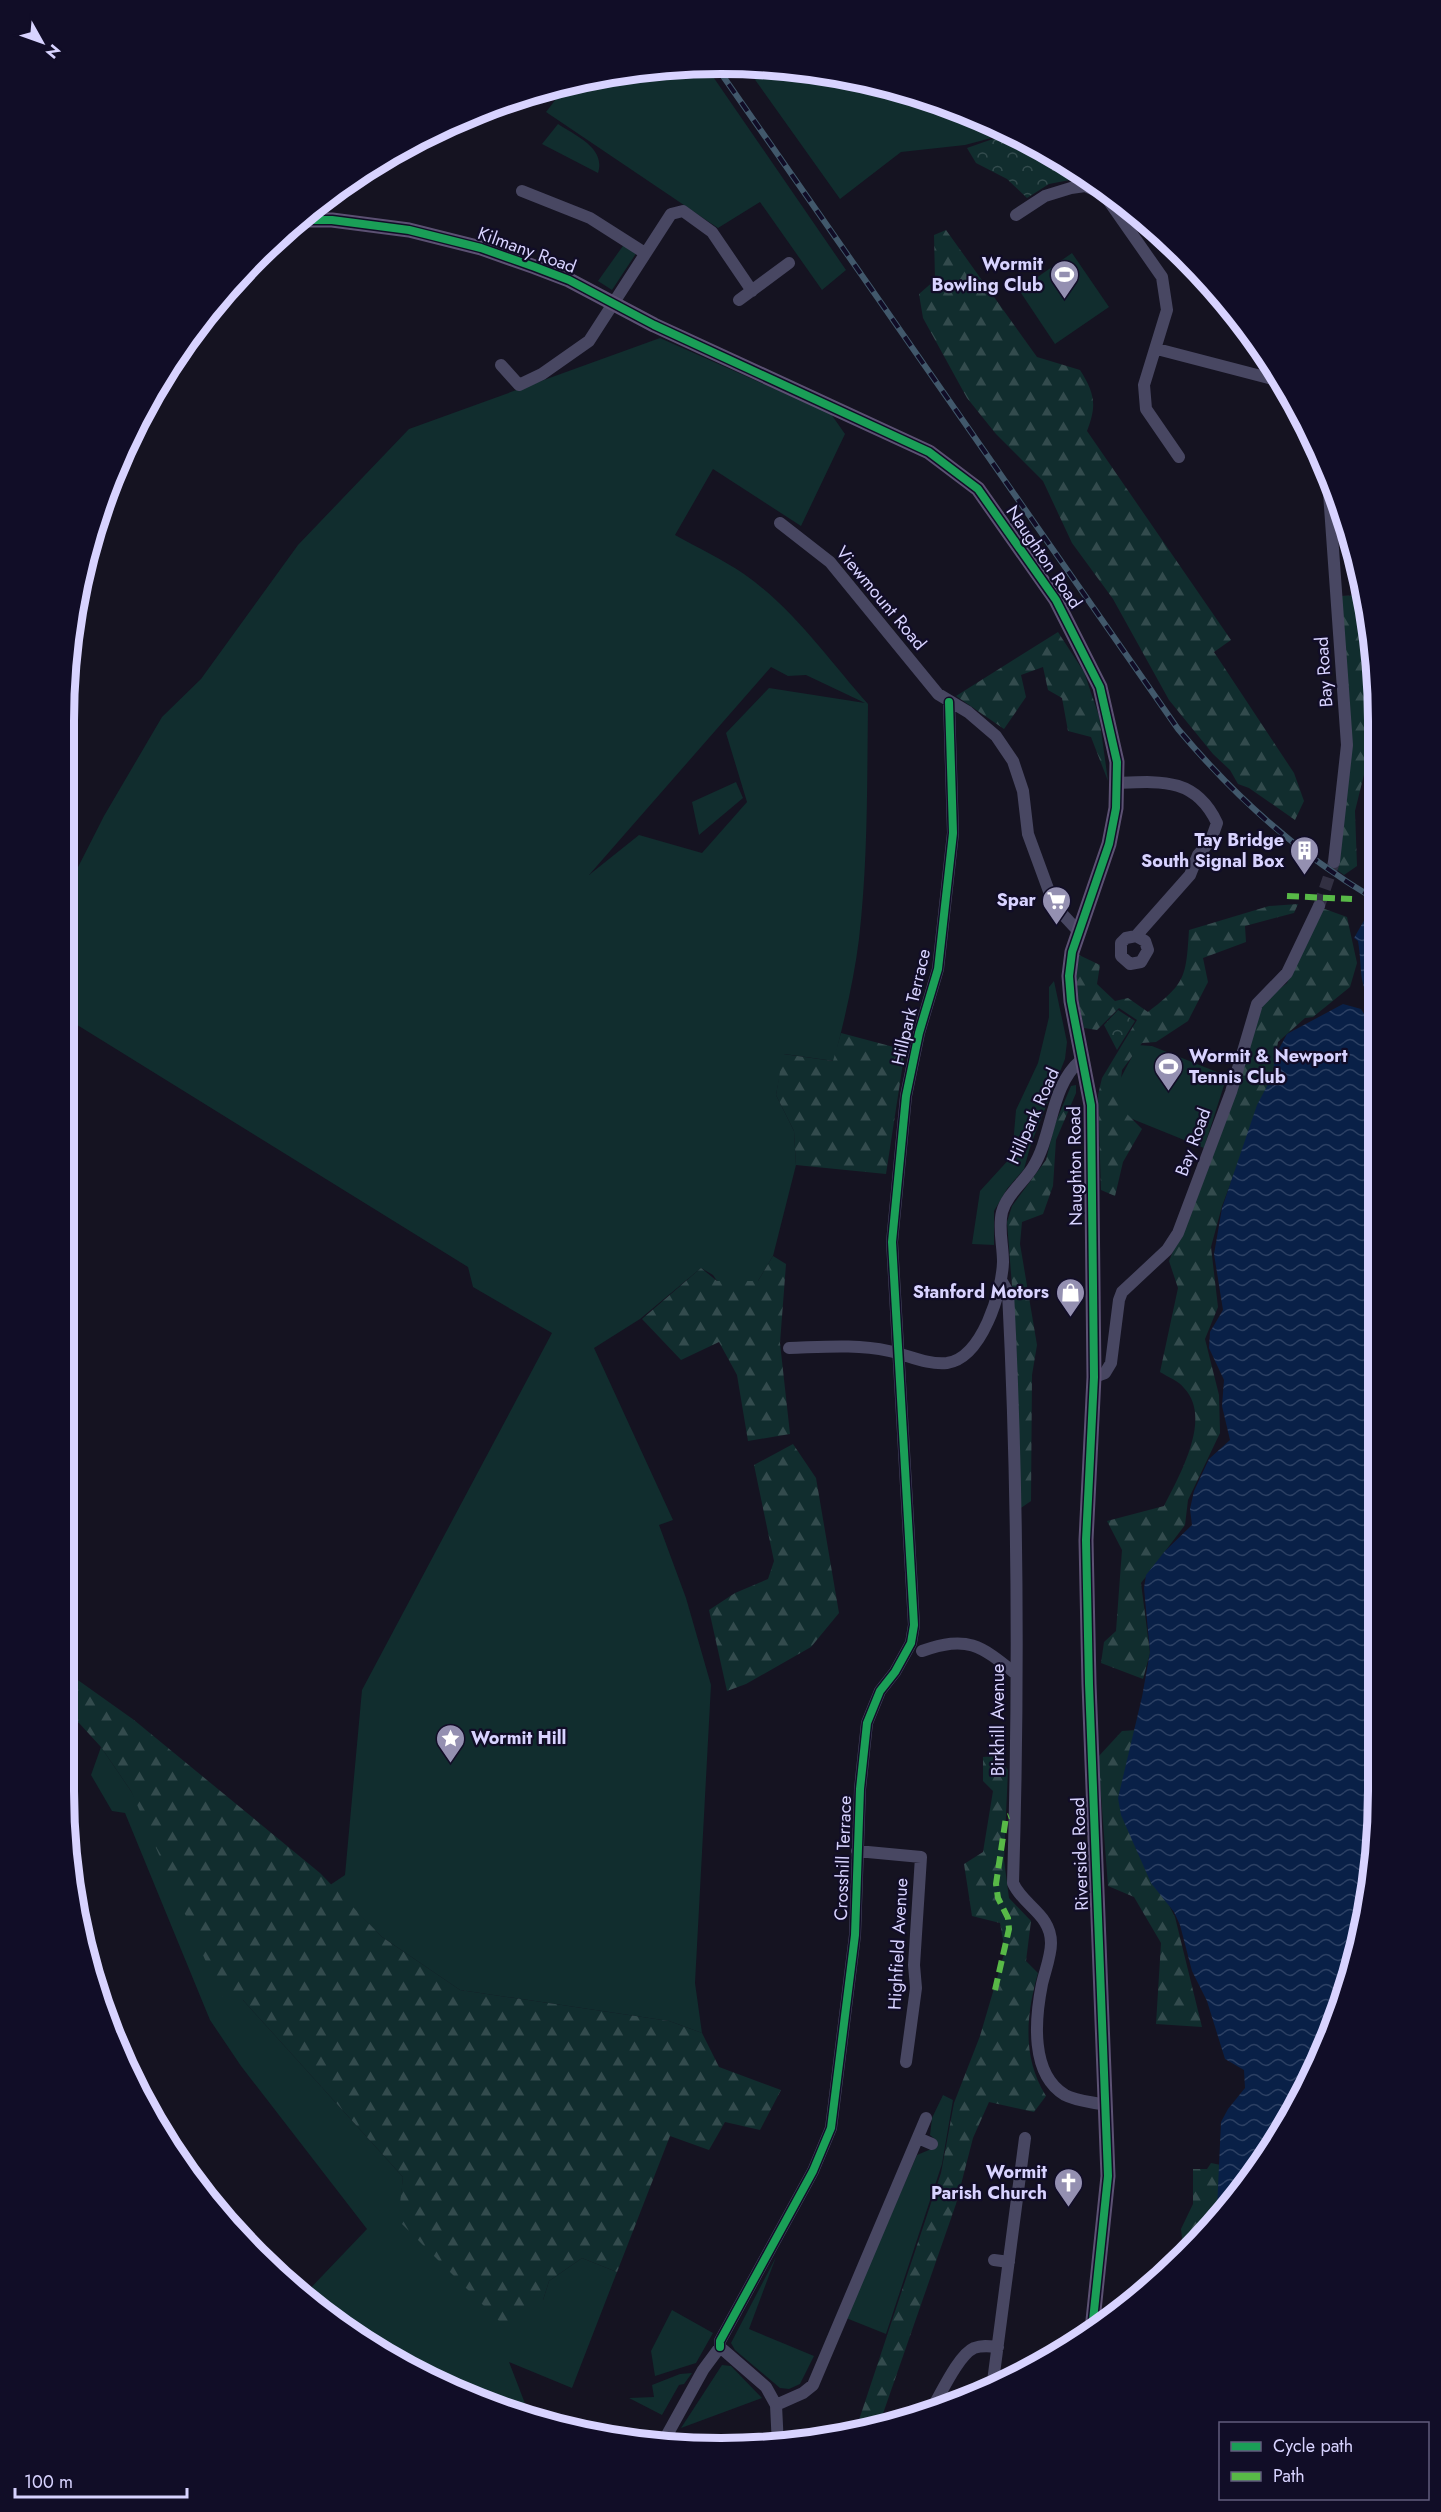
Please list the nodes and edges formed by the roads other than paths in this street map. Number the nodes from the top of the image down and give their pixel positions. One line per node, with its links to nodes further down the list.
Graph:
1 (1084, 186): 4 (street)
2 (522, 191): 6 (street)
3 (1112, 206): 11 (street)
4 (1016, 214)
5 (311, 220): 9 (main road, Kilmany Road)
6 (645, 253): 8 (street); 9 (street)
7 (789, 263): 8 (street)
8 (752, 291): 10 (street)
9 (607, 300): 12 (street); 18 (main road, Naughton Road)
10 (739, 300)
11 (1157, 349): 13 (street); 14 (street)
12 (501, 365)
13 (1269, 378)
14 (1179, 457)
15 (1330, 505): 19 (street, Bay Road)
16 (780, 523): 17 (street, Viewmount Road)
17 (949, 702): 21 (street, Viewmount Road); 26 (street, Hillpark Terrace)
18 (1118, 783): 21 (main road, Naughton Road); 22 (street)
19 (1334, 862)
20 (1319, 906): 27 (street, Bay Road)
21 (1079, 932): 23 (main road, Naughton Road)
22 (1136, 936)
23 (1083, 1068): 24 (street, Hillpark Road); 27 (main road, Naughton Road)
24 (1001, 1280): 26 (street, Hillpark Road); 29 (street, Birkhill Avenue)
25 (789, 1348): 26 (street, Hillpark Road)
26 (899, 1354): 30 (street, Crosshill Terrace)
27 (1094, 1377): 32 (main road, Riverside Road)
28 (922, 1651): 29 (street)
29 (1016, 1674): 32 (street, Birkhill Avenue)
30 (857, 1851): 31 (street, Highfield Avenue); 40 (street, Crosshill Terrace)
31 (906, 2062)
32 (1105, 2105): 39 (main road, Riverside Road)
33 (926, 2118): 34 (street)
34 (918, 2138): 36 (street); 44 (street)
35 (1025, 2138): 38 (street)
36 (932, 2144)
37 (994, 2260): 38 (street)
38 (1009, 2262): 41 (street)
39 (1093, 2320)
40 (720, 2347): 44 (street); 45 (street, Crosshill Terrace)
41 (998, 2348): 42 (street); 43 (street)
42 (994, 2378)
43 (937, 2401)
44 (776, 2405): 46 (street)
45 (666, 2436)
46 (777, 2436)

